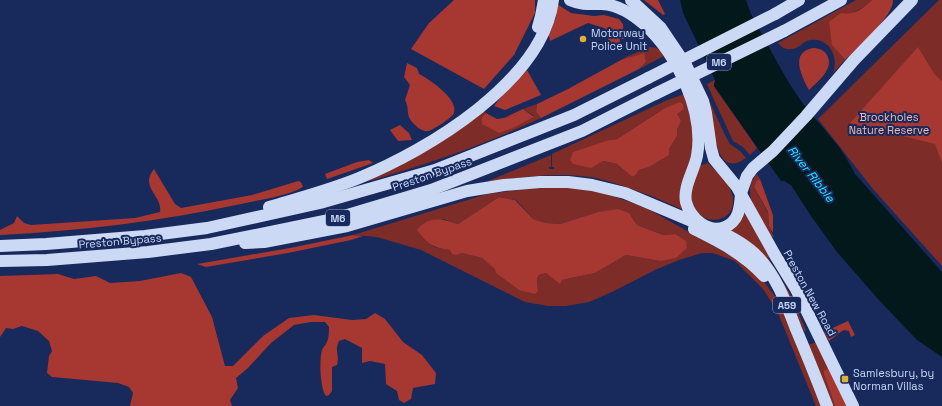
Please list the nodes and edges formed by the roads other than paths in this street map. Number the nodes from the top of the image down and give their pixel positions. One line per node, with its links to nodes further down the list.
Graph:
1 (544, 0): 8 (highway)
2 (553, 0): 8 (highway)
3 (570, 0): 12 (highway)
4 (630, 0): 9 (highway, Preston New Road)
5 (799, 0): 11 (highway, Preston Bypass / M6, bridge)
6 (841, 0): 13 (highway, Preston Bypass / M6, bridge)
7 (912, 0): 9 (highway)
8 (506, 83): 11 (highway)
9 (741, 194): 12 (highway); 18 (highway, Preston New Road / A59)
10 (645, 200): 12 (highway); 13 (highway); 16 (highway)
11 (207, 228): 14 (highway, Preston Bypass / M6)
12 (711, 228): 16 (highway, A59)
13 (212, 244): 15 (highway, Preston Bypass / M6)
14 (0, 246)
15 (0, 262)
16 (787, 305): 17 (highway, A59)
17 (826, 406)
18 (853, 406)

